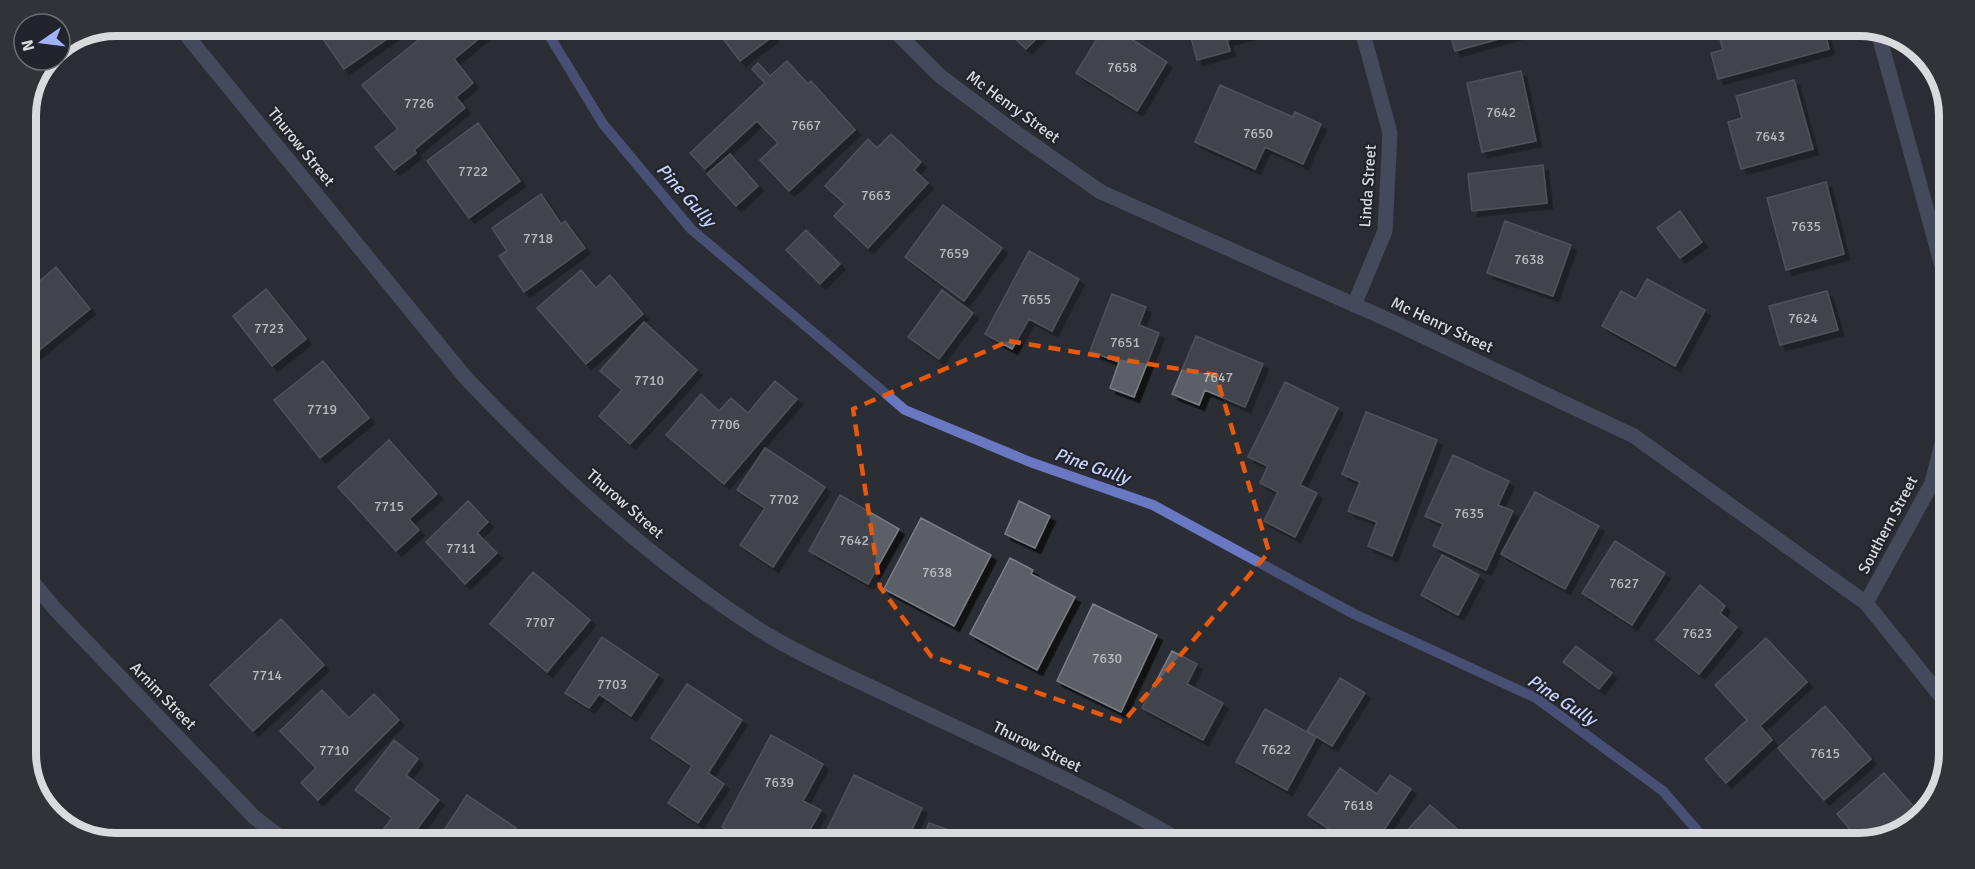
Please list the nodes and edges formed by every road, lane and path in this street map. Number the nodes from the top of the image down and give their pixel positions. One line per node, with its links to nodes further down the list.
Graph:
1 (187, 36): 12 (street, Thurow Street)
2 (901, 36): 6 (street, Mc Henry Street)
3 (1364, 36): 6 (street, Linda Street)
4 (1880, 39): 5 (street)
5 (1939, 255)
6 (1354, 305): 9 (street, Mc Henry Street)
7 (1939, 455): 9 (street, Southern Street)
8 (36, 586): 11 (street, Arnim Street)
9 (1866, 603): 10 (street, Mc Henry Street)
10 (1939, 694)
11 (275, 833)
12 (1167, 833)

